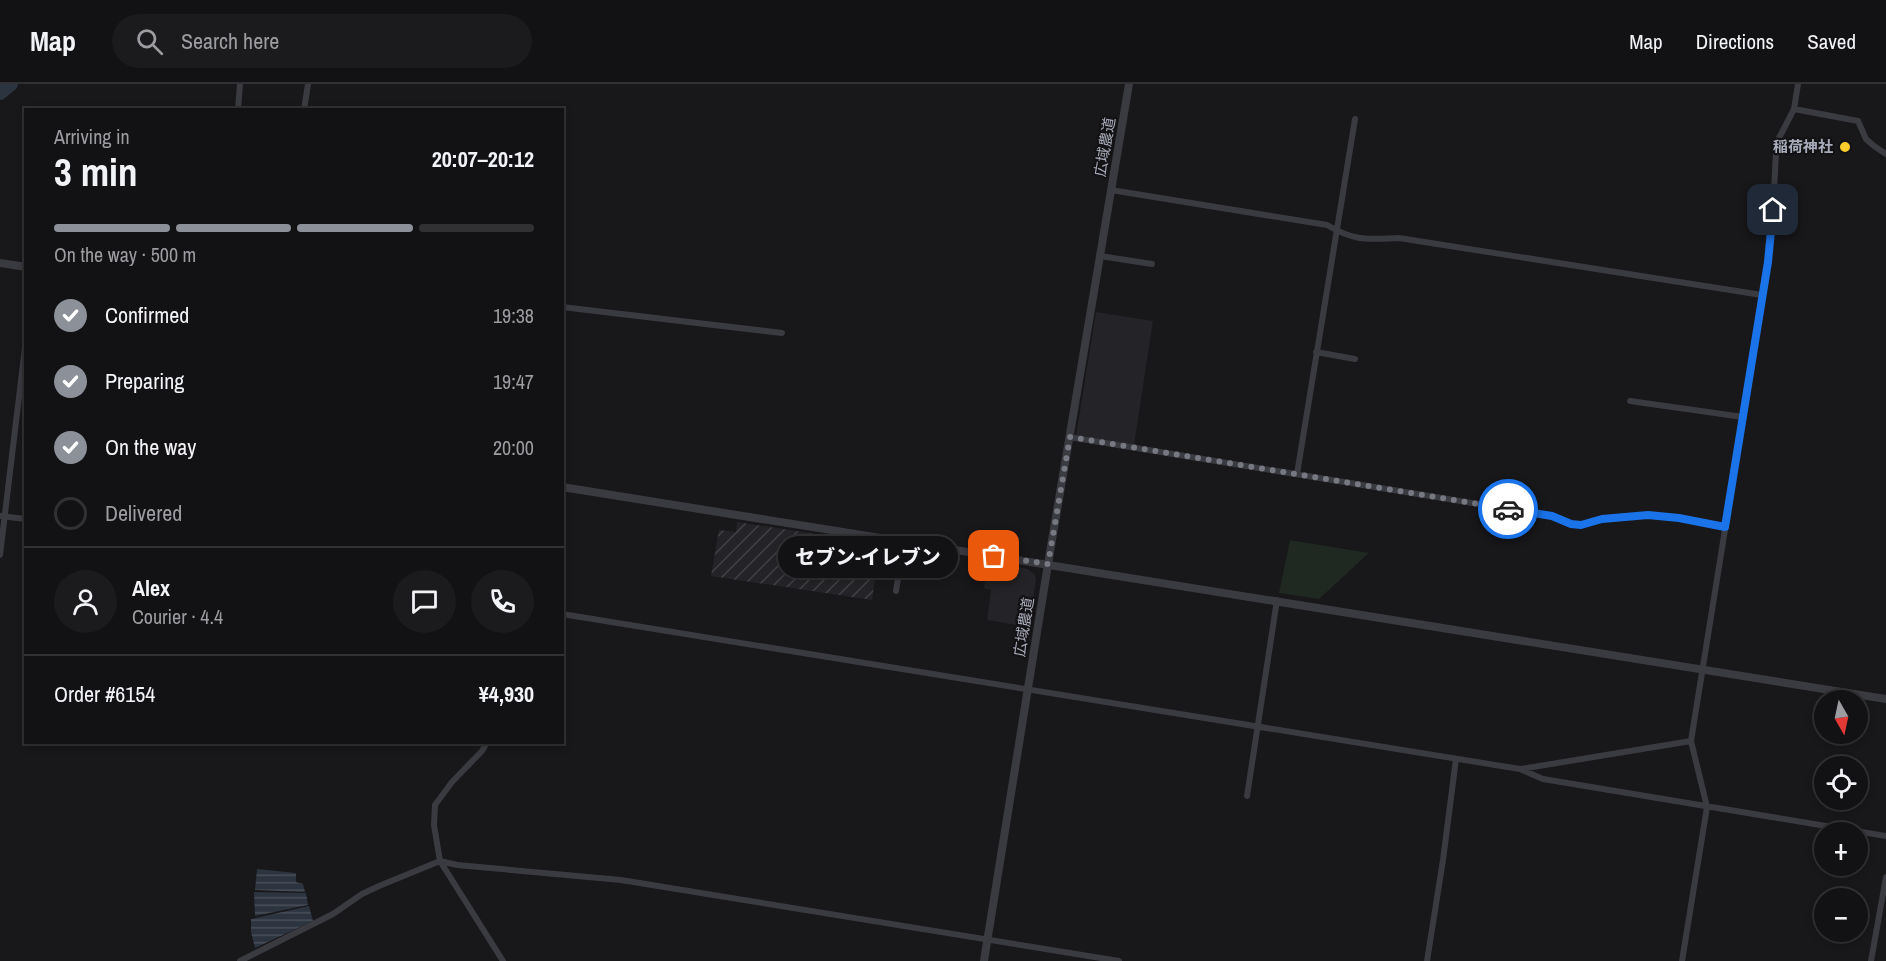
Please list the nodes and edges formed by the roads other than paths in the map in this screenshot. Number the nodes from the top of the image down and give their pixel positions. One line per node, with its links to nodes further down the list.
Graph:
1 (240, 84): 5 (street)
2 (308, 84): 6 (street)
3 (1129, 84): 10 (street, 広域農道)
4 (1798, 84): 7 (street)
5 (238, 108)
6 (304, 108)
7 (1794, 109): 9 (street); 16 (street)
8 (1355, 119): 11 (street)
9 (1886, 154)
10 (1111, 190): 11 (street); 12 (street, 広域農道)
11 (1336, 230): 16 (street); 19 (street)
12 (1100, 256): 14 (street); 24 (street, 広域農道)
13 (0, 263): 15 (street)
14 (1152, 264)
15 (24, 267)
16 (1762, 295): 23 (street)
17 (564, 307): 18 (street)
18 (782, 333)
19 (1316, 352): 21 (street); 25 (street)
20 (24, 354): 27 (street)
21 (1355, 359)
22 (1630, 401): 23 (street)
23 (1743, 417): 29 (street)
24 (1070, 437): 25 (street); 32 (street, 広域農道)
25 (1297, 474): 29 (street)
26 (564, 487): 30 (street)
27 (2, 517): 28 (street); 31 (street)
28 (24, 519)
29 (1725, 527): 36 (street)
30 (904, 541): 32 (street); 33 (street)
31 (0, 555)
32 (1048, 564): 34 (street); 37 (street, 広域農道)
33 (896, 591)
34 (1277, 600): 36 (street); 39 (street)
35 (564, 614): 37 (street)
36 (1703, 669): 38 (street); 40 (street)
37 (1028, 689): 39 (street); 49 (street, 広域農道)
38 (1886, 699)
39 (1257, 727): 42 (street); 44 (street)
40 (1691, 741): 43 (street); 45 (street)
41 (486, 744): 47 (street)
42 (1456, 759): 43 (street); 54 (street)
43 (1520, 769): 45 (street)
44 (1247, 796)
45 (1707, 807): 46 (street); 55 (street)
46 (1886, 836)
47 (440, 861): 49 (street); 50 (street); 51 (street)
48 (1886, 877): 56 (street)
49 (988, 940): 52 (street, 広域農道); 53 (street)
50 (240, 961)
51 (502, 961)
52 (984, 961)
53 (1119, 961)
54 (1427, 961)
55 (1682, 961)
56 (1871, 961)

